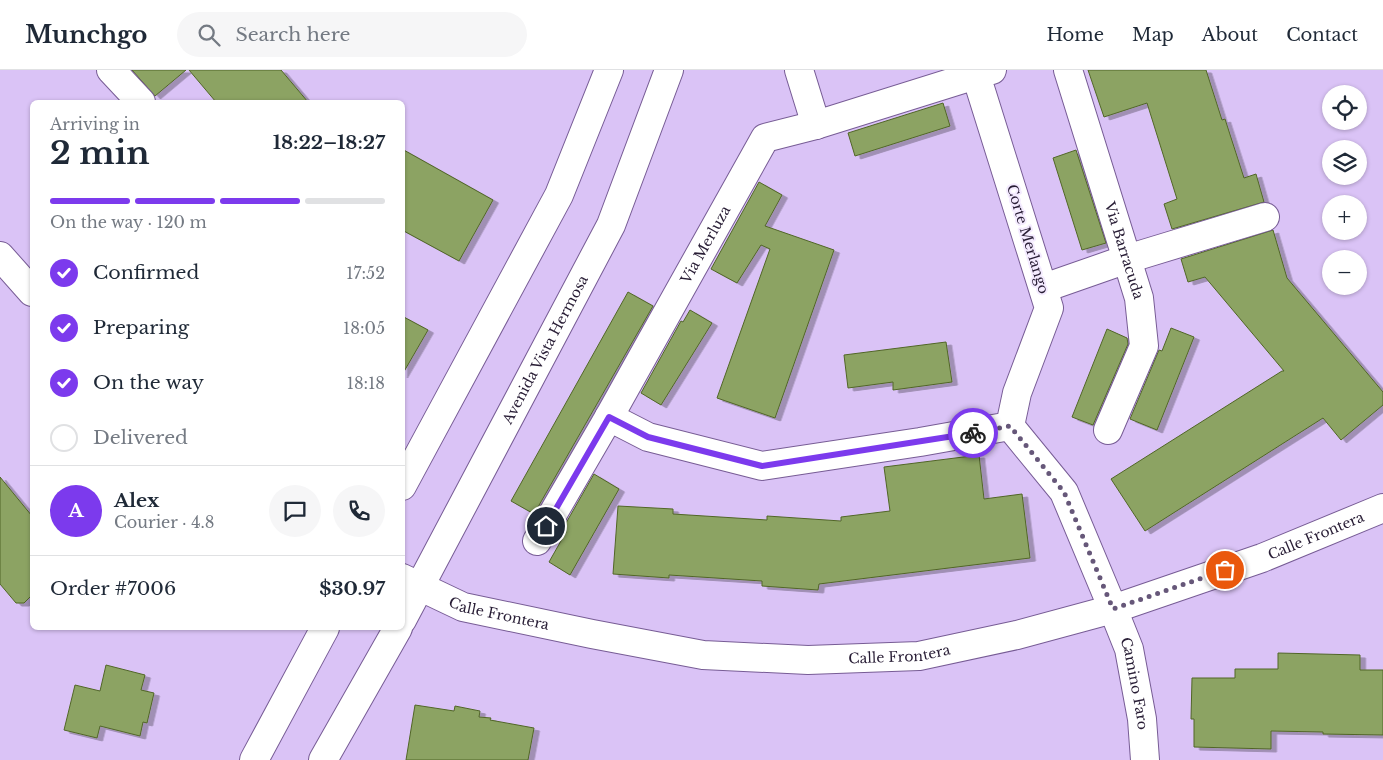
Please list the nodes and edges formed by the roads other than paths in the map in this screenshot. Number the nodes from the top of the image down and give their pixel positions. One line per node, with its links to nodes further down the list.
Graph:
1 (112, 70): 7 (street)
2 (609, 70): 17 (street)
3 (668, 70): 20 (street, Avenida Vista Hermosa)
4 (799, 70): 8 (street)
5 (1068, 70): 11 (street, Via Barracuda)
6 (984, 72): 8 (street, Via Merluza); 12 (street, Corte Merlango)
7 (139, 100)
8 (816, 125): 14 (street, Via Merluza)
9 (1265, 217): 11 (street)
10 (0, 256): 13 (street)
11 (1127, 259): 12 (street); 16 (street, Via Barracuda)
12 (1044, 288): 15 (street, Corte Merlango)
13 (30, 290)
14 (609, 417): 15 (street); 19 (street, Via Merluza)
15 (1010, 426): 22 (street, Camino Faro)
16 (1108, 430)
17 (405, 480)
18 (1383, 508): 22 (street, Calle Frontera)
19 (537, 541)
20 (411, 583): 21 (street, Avenida Vista Hermosa); 22 (street, Calle Frontera)
21 (405, 608)
22 (1113, 609): 27 (street, Camino Faro)
23 (324, 630): 25 (street)
24 (397, 630): 26 (street)
25 (254, 760)
26 (323, 760)
27 (1145, 760)

